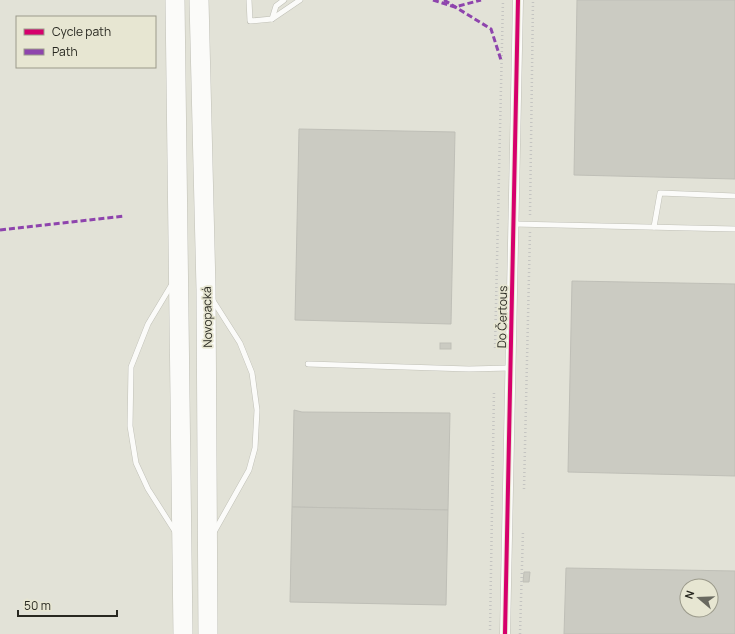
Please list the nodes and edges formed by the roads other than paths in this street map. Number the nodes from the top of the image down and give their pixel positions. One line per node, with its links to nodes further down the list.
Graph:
1 (175, 0): 12 (highway)
2 (199, 0): 13 (highway, Novopacká)
3 (250, 0): 7 (lane)
4 (284, 0): 7 (lane)
5 (300, 0): 7 (lane)
6 (518, 0): 9 (street, Do Čertous)
7 (272, 19)
8 (735, 196): 10 (lane)
9 (514, 224): 10 (lane); 15 (street, Do Čertous)
10 (654, 227): 11 (lane)
11 (735, 229)
12 (180, 273): 16 (highway); 16 (lane)
13 (206, 289): 17 (highway, Novopacká); 17 (lane)
14 (308, 364): 15 (lane)
15 (511, 368): 20 (street, Do Čertous)
16 (183, 544): 18 (highway)
17 (208, 544): 19 (highway, Novopacká)
18 (183, 634)
19 (208, 634)
20 (505, 634)

